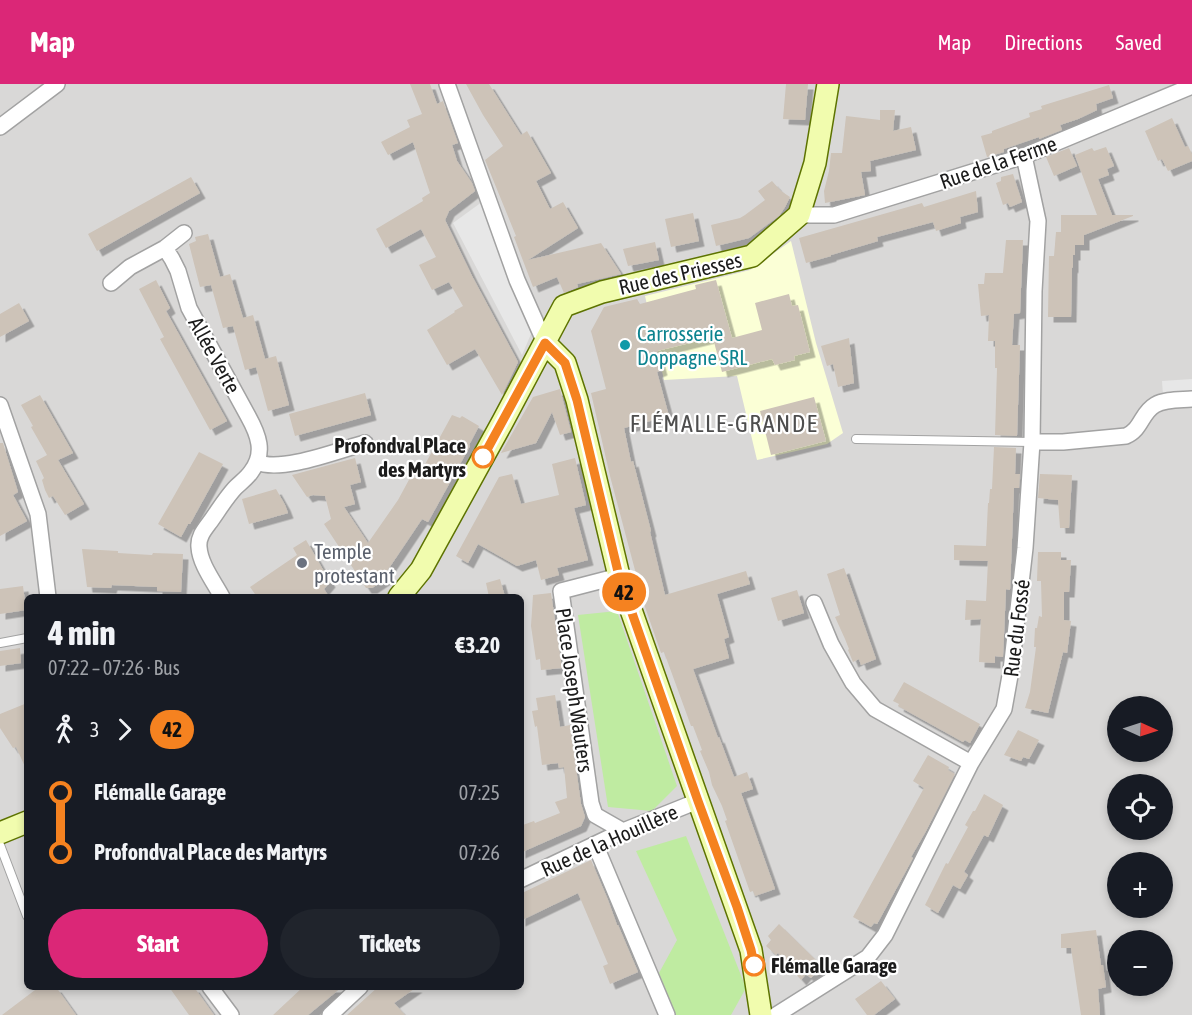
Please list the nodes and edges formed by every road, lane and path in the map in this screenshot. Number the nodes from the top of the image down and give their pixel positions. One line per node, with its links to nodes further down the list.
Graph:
1 (57, 84): 5 (street)
2 (447, 84): 11 (street)
3 (828, 84): 7 (street)
4 (1192, 86): 6 (street, Rue de la Ferme)
5 (0, 127)
6 (1024, 156): 7 (street, Rue de la Ferme); 15 (street, Rue du Fossé)
7 (799, 214): 11 (street, Rue des Priesses)
8 (184, 233): 9 (street)
9 (165, 248): 10 (street); 17 (street, Allée Verte)
10 (111, 283)
11 (545, 343): 18 (street); 21 (street, Rue des Priesses)
12 (1192, 399): 15 (street)
13 (0, 405): 19 (street)
14 (856, 439): 15 (lane)
15 (1032, 442): 25 (street, Rue du Fossé)
16 (365, 443): 17 (street)
17 (257, 462): 20 (street)
18 (619, 576): 26 (street); 28 (street, Place Joseph Wauters)
19 (48, 594)
20 (220, 594)
21 (401, 594)
22 (814, 603): 25 (street)
23 (24, 639): 24 (lane)
24 (0, 643)
25 (971, 763): 40 (street, Rue du Fossé)
26 (698, 801): 28 (street, Rue de la Houillère); 39 (street)
27 (24, 823): 29 (street)
28 (623, 831): 30 (street, Rue de la Houillère)
29 (0, 833)
30 (595, 844): 32 (street, Rue de la Houillère); 38 (street)
31 (0, 845): 33 (lane)
32 (524, 878)
33 (24, 908)
34 (212, 990): 36 (street)
35 (357, 990): 37 (street)
36 (231, 1015)
37 (330, 1015)
38 (667, 1015)
39 (761, 1015)
40 (776, 1015)

